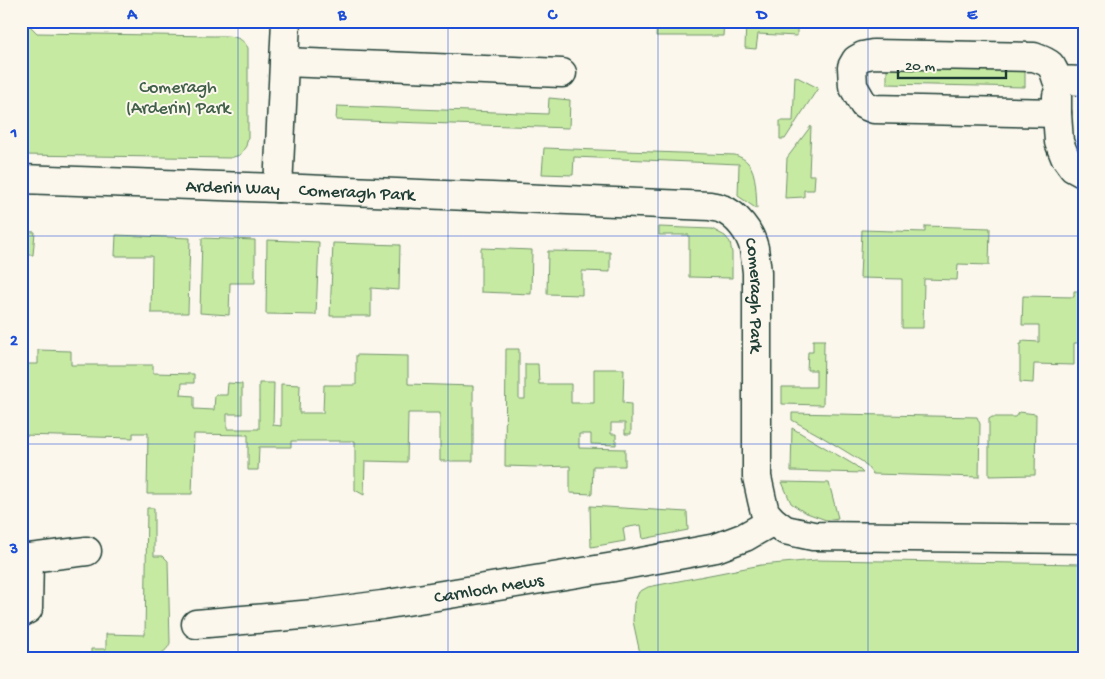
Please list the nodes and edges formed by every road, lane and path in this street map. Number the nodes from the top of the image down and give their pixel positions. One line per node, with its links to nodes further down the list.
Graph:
1 (286, 21): 2 (street, Arderin Way)
2 (284, 62): 3 (street); 8 (street, Arderin Way)
3 (562, 73)
4 (1071, 81): 5 (street); 5 (street)
5 (1057, 113): 6 (street)
6 (1084, 174)
7 (21, 179): 8 (street, Arderin Way)
8 (278, 188): 9 (street, Comeragh Park)
9 (773, 521): 10 (street); 14 (street, Carnloch Mews)
10 (1084, 539)
11 (87, 551): 12 (street)
12 (25, 559): 13 (street)
13 (21, 613)
14 (196, 624)

